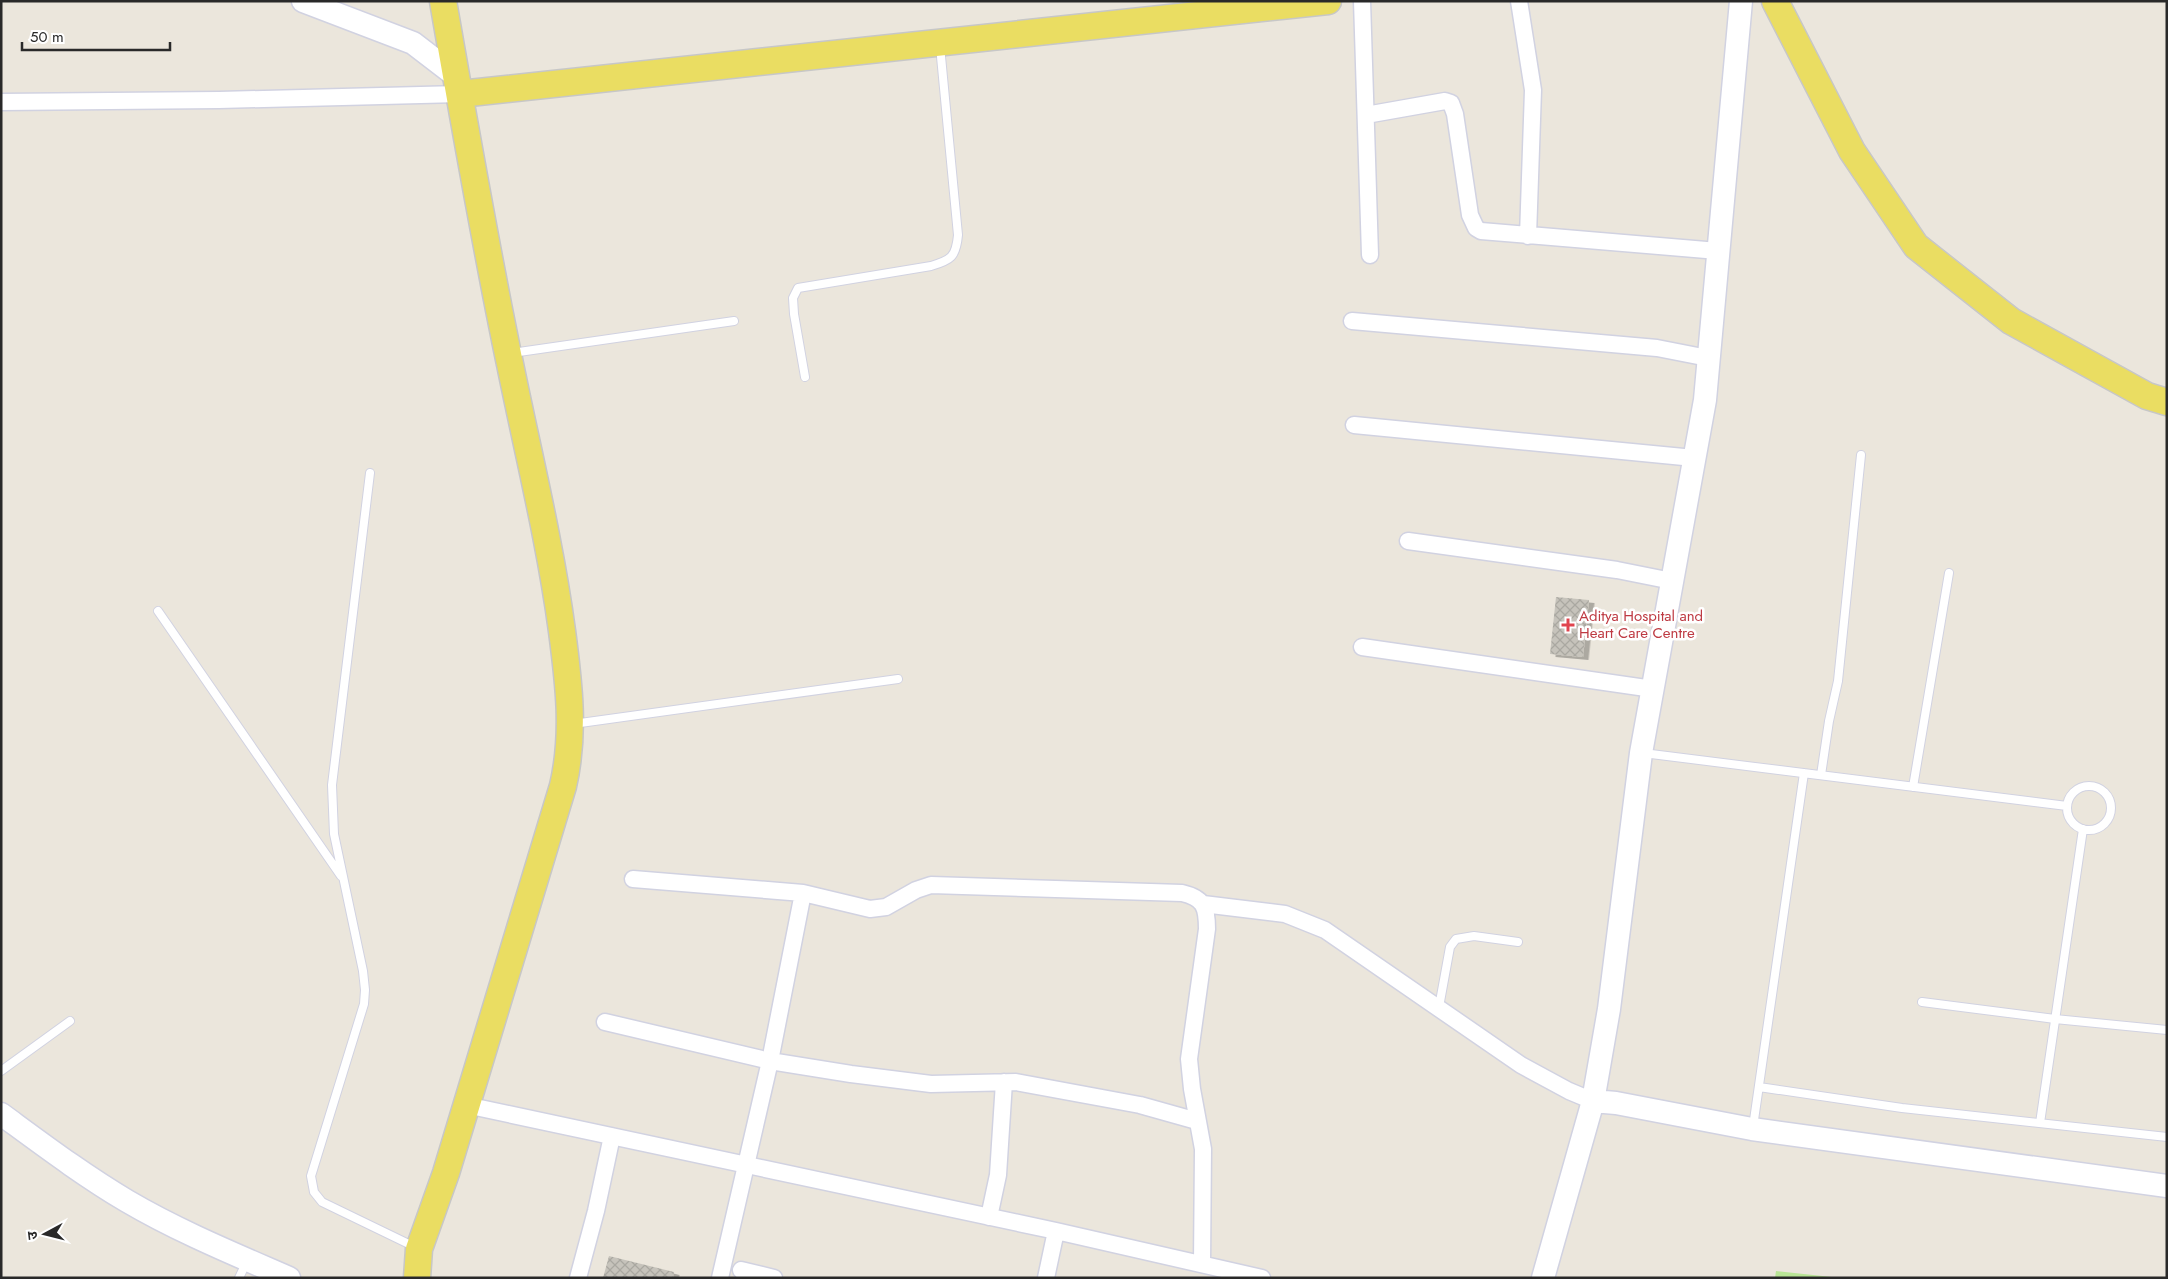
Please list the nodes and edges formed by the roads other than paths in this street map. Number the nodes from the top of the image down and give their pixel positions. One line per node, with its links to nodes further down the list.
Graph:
1 (303, 1): 9 (street)
2 (443, 1): 9 (main road)
3 (1328, 1): 8 (main road)
4 (1362, 1): 11 (street)
5 (1519, 1): 12 (street)
6 (1741, 1): 13 (street)
7 (1775, 1): 20 (main road)
8 (940, 44): 9 (main road); 19 (lane)
9 (458, 85): 10 (street); 17 (main road)
10 (1, 102)
11 (1366, 115): 12 (street); 14 (street)
12 (1528, 236): 13 (street)
13 (1718, 251): 18 (street)
14 (1370, 256)
15 (734, 321): 17 (lane)
16 (1352, 321): 18 (street)
17 (508, 353): 32 (main road)
18 (1708, 358): 23 (street)
19 (805, 377)
20 (2167, 402)
21 (1354, 426): 23 (street)
22 (1861, 455): 35 (lane)
23 (1694, 458): 27 (street)
24 (370, 473): 40 (lane)
25 (1408, 541): 27 (street)
26 (1948, 573): 36 (lane)
27 (1672, 581): 31 (street)
28 (158, 611): 40 (lane)
29 (1362, 647): 31 (street)
30 (898, 678): 32 (lane)
31 (1653, 689): 33 (street)
32 (571, 724): 55 (main road)
33 (1641, 753): 34 (lane); 54 (street)
34 (1804, 773): 35 (lane); 53 (lane)
35 (1821, 775): 36 (lane)
36 (1913, 787): 37 (lane)
37 (2067, 806): 38 (lane); 38 (lane)
38 (2083, 829): 46 (lane)
39 (633, 878): 41 (street)
40 (344, 880): 66 (lane)
41 (803, 894): 42 (street); 50 (street)
42 (1203, 904): 45 (street); 57 (street)
43 (1518, 942): 45 (lane)
44 (1922, 1002): 46 (lane)
45 (1440, 1007): 54 (street)
46 (2055, 1019): 49 (lane); 58 (lane)
47 (70, 1021): 51 (lane)
48 (604, 1022): 50 (street)
49 (2167, 1030)
50 (770, 1061): 52 (street); 62 (street)
51 (1, 1071)
52 (1004, 1082): 57 (street); 64 (street)
53 (1759, 1086): 58 (lane); 59 (lane)
54 (1593, 1101): 59 (street); 77 (street)
55 (466, 1105): 60 (street); 66 (main road)
56 (1, 1114): 68 (street)
57 (1197, 1121): 67 (street)
58 (2040, 1123): 61 (lane)
59 (1752, 1129): 63 (street)
60 (612, 1136): 62 (street); 72 (street)
61 (2167, 1137)
62 (746, 1164): 64 (street); 73 (street)
63 (2167, 1186)
64 (989, 1216): 65 (street)
65 (1056, 1231): 67 (street); 75 (street)
66 (419, 1249): 71 (main road)
67 (1202, 1263): 76 (street)
68 (244, 1269): 70 (street)
69 (740, 1270): 74 (street)
70 (289, 1278)
71 (417, 1278)
72 (578, 1278)
73 (720, 1278)
74 (774, 1278)
75 (1046, 1278)
76 (1262, 1278)
77 (1543, 1278)

